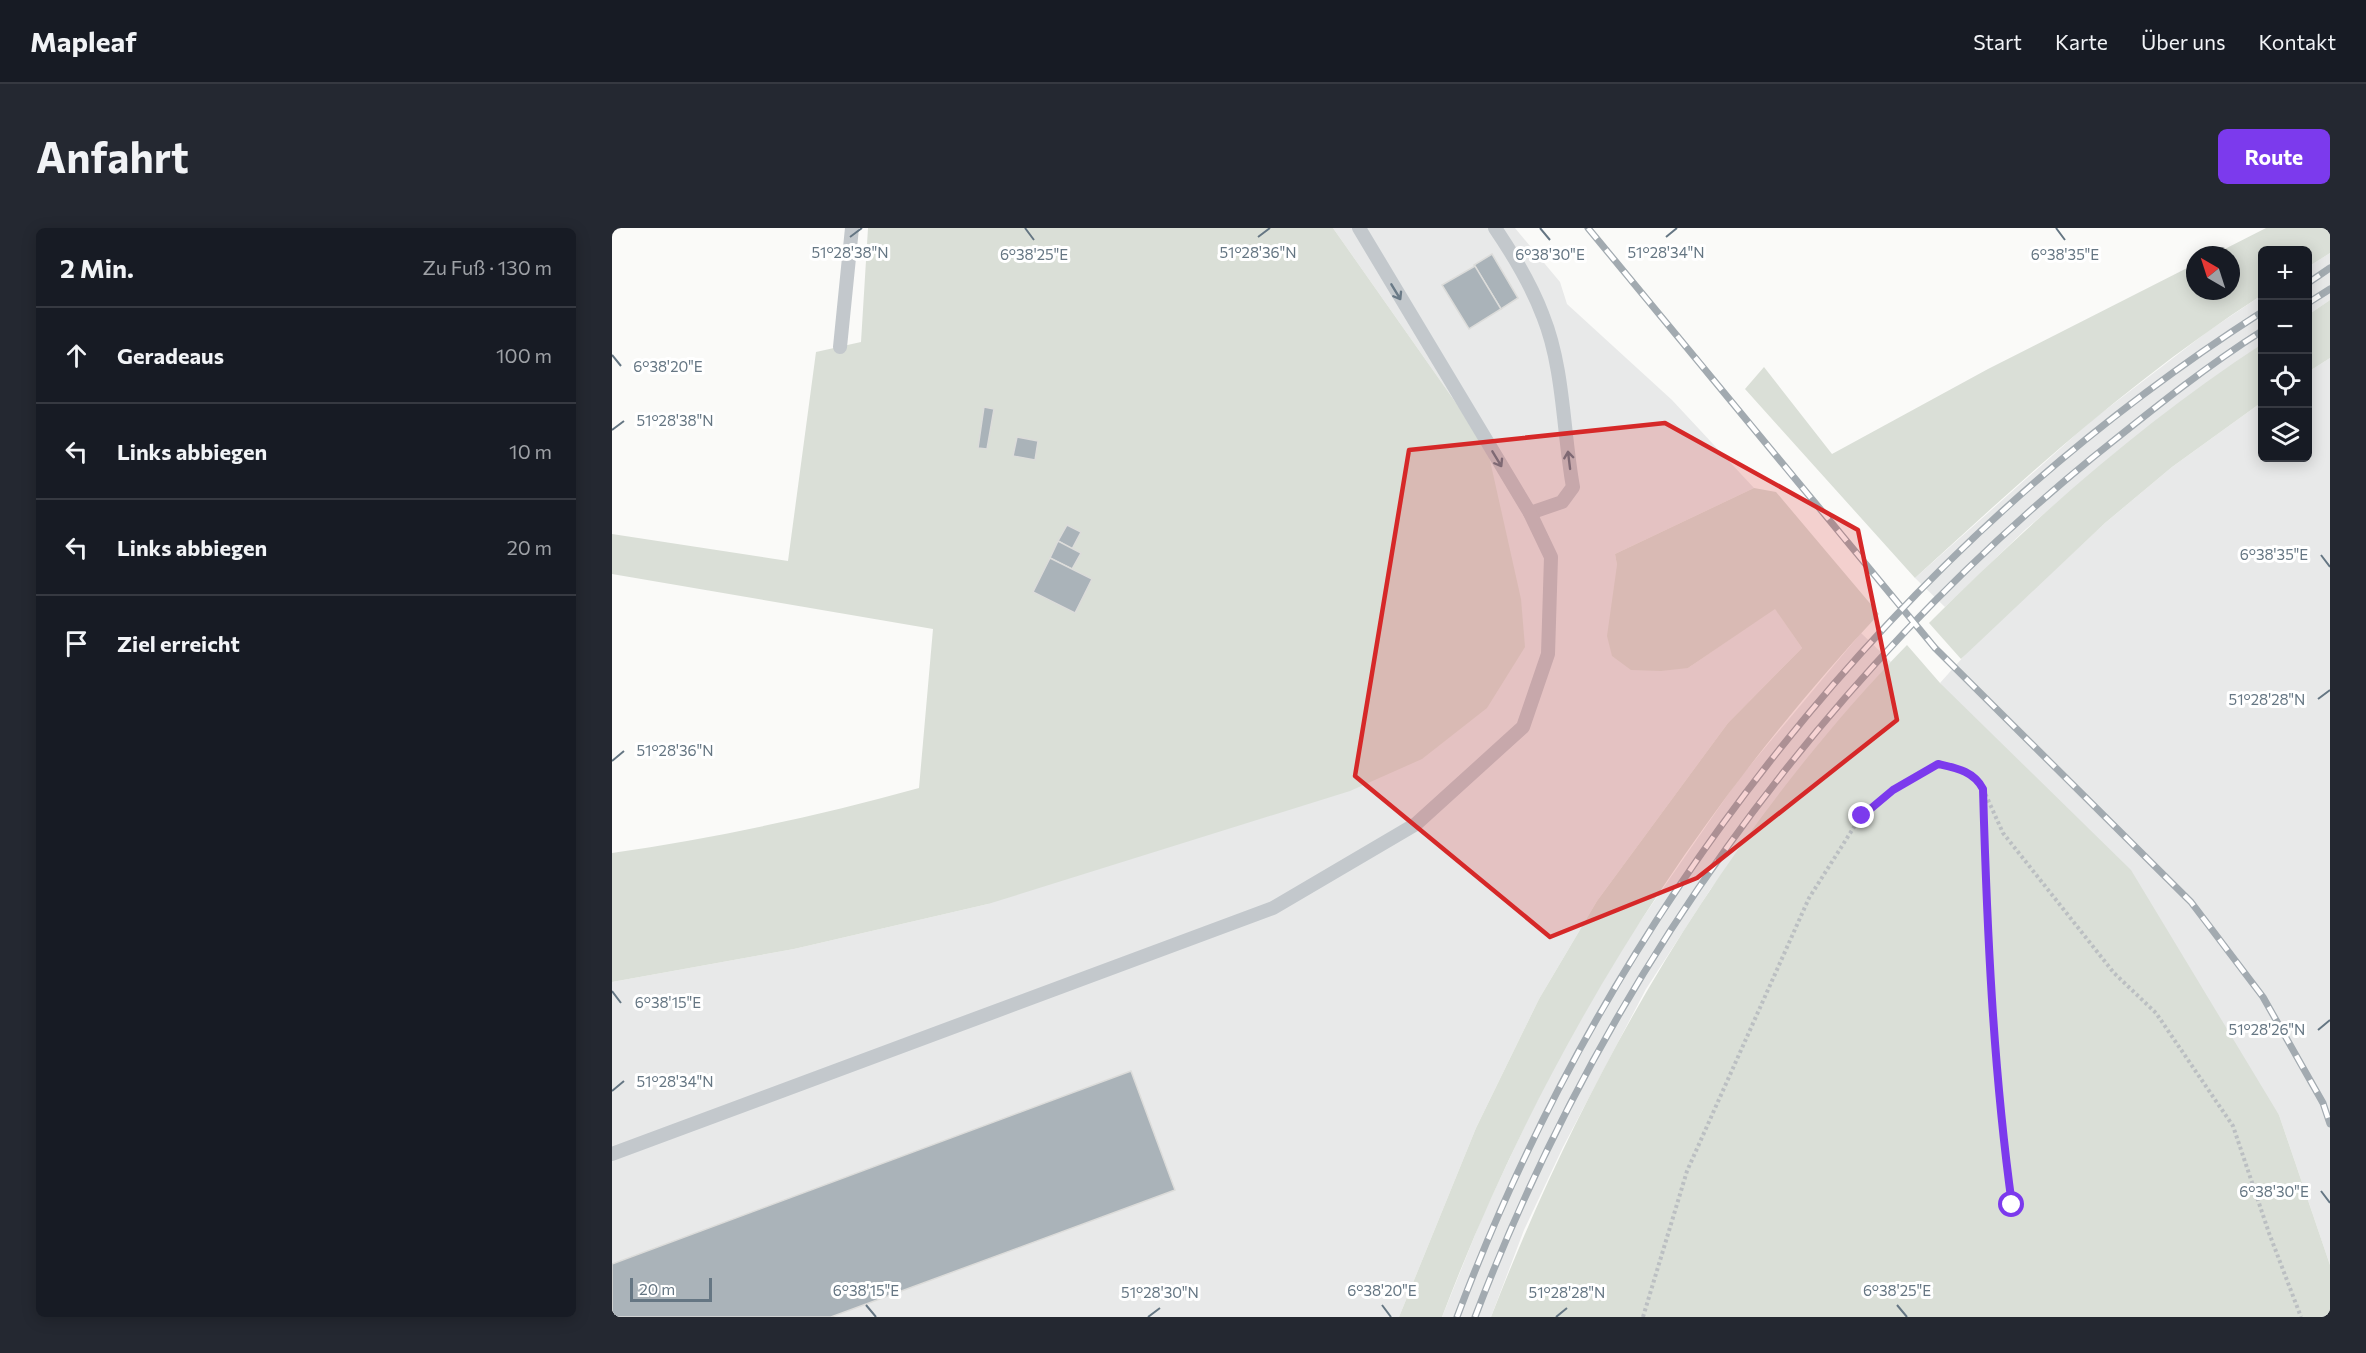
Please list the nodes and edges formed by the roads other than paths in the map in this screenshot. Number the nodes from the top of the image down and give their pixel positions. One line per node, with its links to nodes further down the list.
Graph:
1 (852, 228): 4 (lane)
2 (1359, 228): 5 (lane, one-way to 5)
3 (1495, 228): 5 (lane, one-way to 3)
4 (840, 346)
5 (1530, 513): 6 (lane)
6 (612, 1154)

